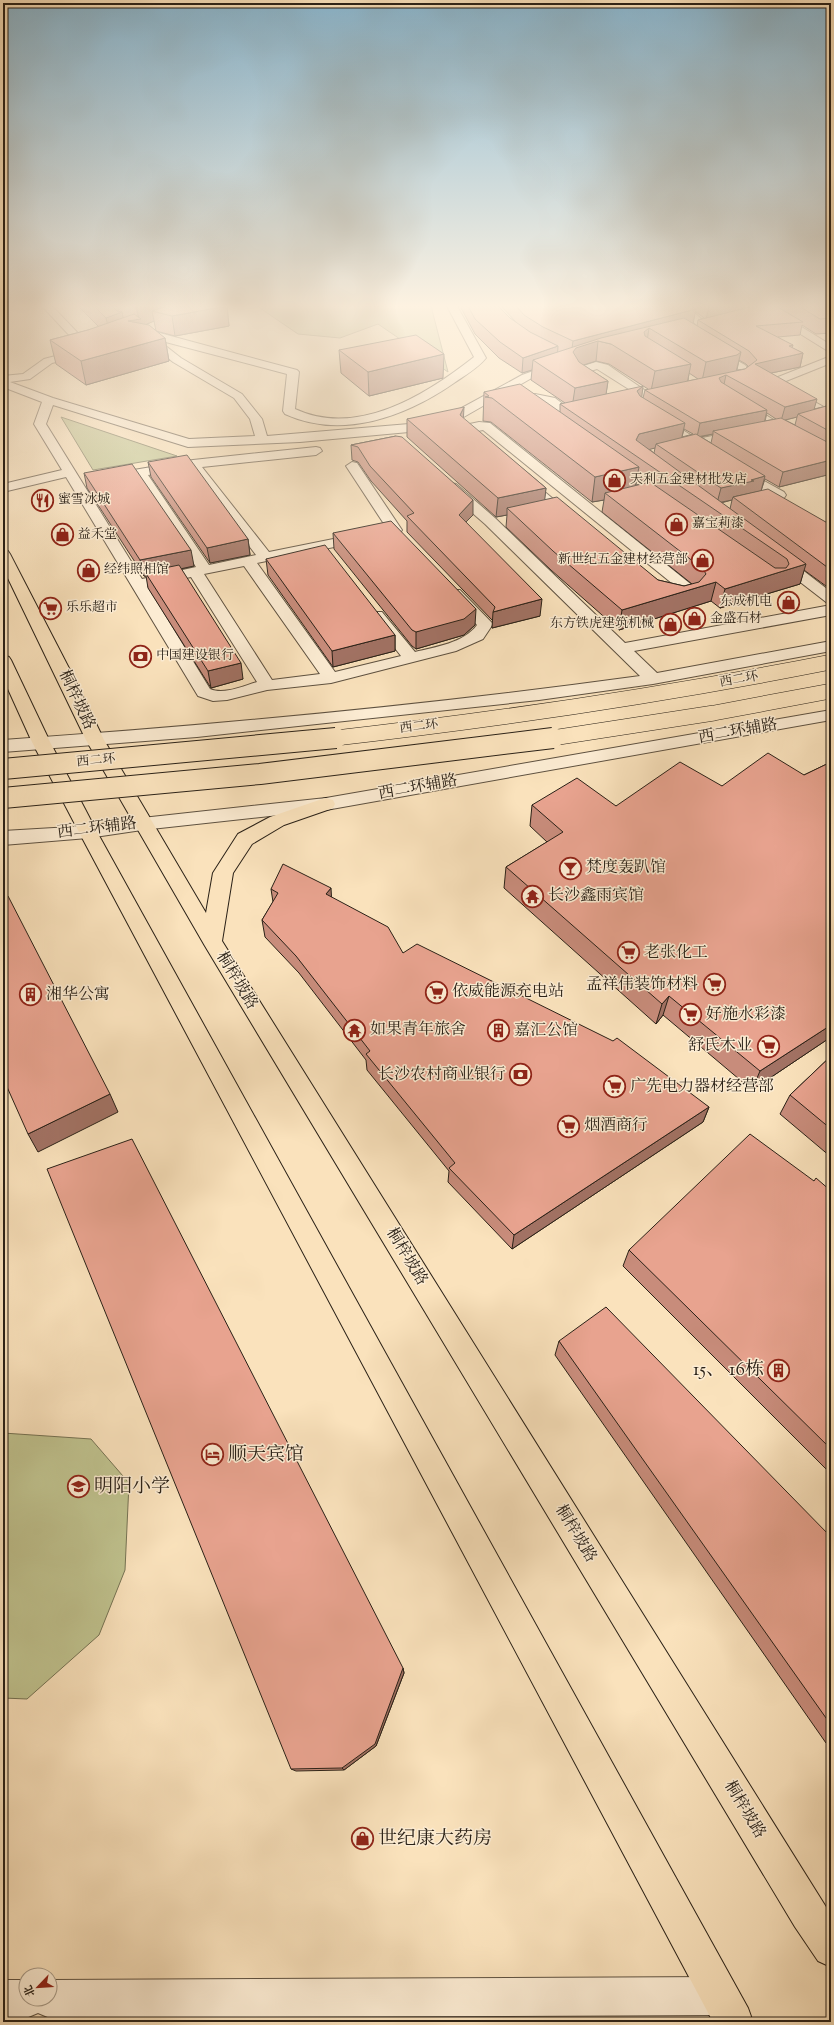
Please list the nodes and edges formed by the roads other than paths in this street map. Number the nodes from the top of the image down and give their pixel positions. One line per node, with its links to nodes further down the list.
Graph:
1 (49, 400): 29 (street)
2 (51, 400): 20 (street)
3 (242, 400): 20 (street)
4 (290, 400): 5 (street)
5 (415, 400)
6 (484, 400): 20 (street)
7 (527, 400): 16 (street)
8 (551, 400): 13 (street)
9 (735, 400): 17 (street)
10 (805, 400): 14 (street)
11 (584, 411): 13 (street)
12 (649, 413): 21 (street)
13 (570, 414): 16 (street)
14 (830, 415): 15 (street)
15 (814, 418)
16 (545, 420): 19 (street)
17 (779, 427): 18 (street); 21 (street)
18 (793, 429)
19 (558, 430)
20 (262, 440)
21 (695, 443): 22 (street); 24 (street)
22 (681, 447)
23 (332, 450): 26 (street)
24 (708, 451)
25 (727, 463): 32 (street)
26 (193, 464): 28 (street); 42 (street)
27 (352, 466): 37 (street)
28 (139, 472): 29 (street); 45 (street)
29 (74, 478): 31 (street); 47 (street)
30 (442, 479): 52 (street)
31 (3, 488)
32 (757, 500)
33 (608, 505): 34 (street)
34 (591, 508): 35 (street); 35 (street); 35 (street)
35 (557, 510): 36 (street)
36 (543, 513)
37 (395, 530): 38 (street); 39 (street)
38 (406, 541)
39 (322, 545): 42 (street); 43 (street)
40 (765, 548): 48 (street)
41 (3, 554): 61 (main road, 桐梓坡路)
42 (265, 557): 44 (street)
43 (332, 558)
44 (248, 561): 45 (street); 56 (street)
45 (200, 571): 47 (street); 58 (street)
46 (443, 580): 53 (street)
47 (137, 584): 58 (street)
48 (831, 599)
49 (366, 602): 53 (street)
50 (831, 610): 52 (street)
51 (831, 646): 57 (street)
52 (621, 648): 57 (street)
53 (411, 658): 56 (street)
54 (3, 660): 62 (main road)
55 (831, 662): 64 (main road, 西二环, bridge)
56 (331, 678): 58 (street)
57 (653, 679): 61 (street)
58 (267, 685)
59 (831, 691): 65 (main road, 西二环, bridge)
60 (831, 715): 66 (street, 西二环辅路)
61 (95, 740): 62 (street); 67 (main road, 桐梓坡路)
62 (41, 742): 63 (street); 68 (main road)
63 (3, 746)
64 (3, 769)
65 (3, 798)
66 (326, 804): 67 (street, 西二环辅路); 70 (main road)
67 (142, 824): 68 (street, 西二环辅路); 70 (main road, 桐梓坡路)
68 (88, 832): 69 (street, 西二环辅路); 75 (main road)
69 (3, 838)
70 (212, 941): 71 (main road, 桐梓坡路)
71 (831, 1948)
72 (3, 1999): 73 (street)
73 (18, 1999)
74 (58, 1999): 75 (street)
75 (726, 2009)

